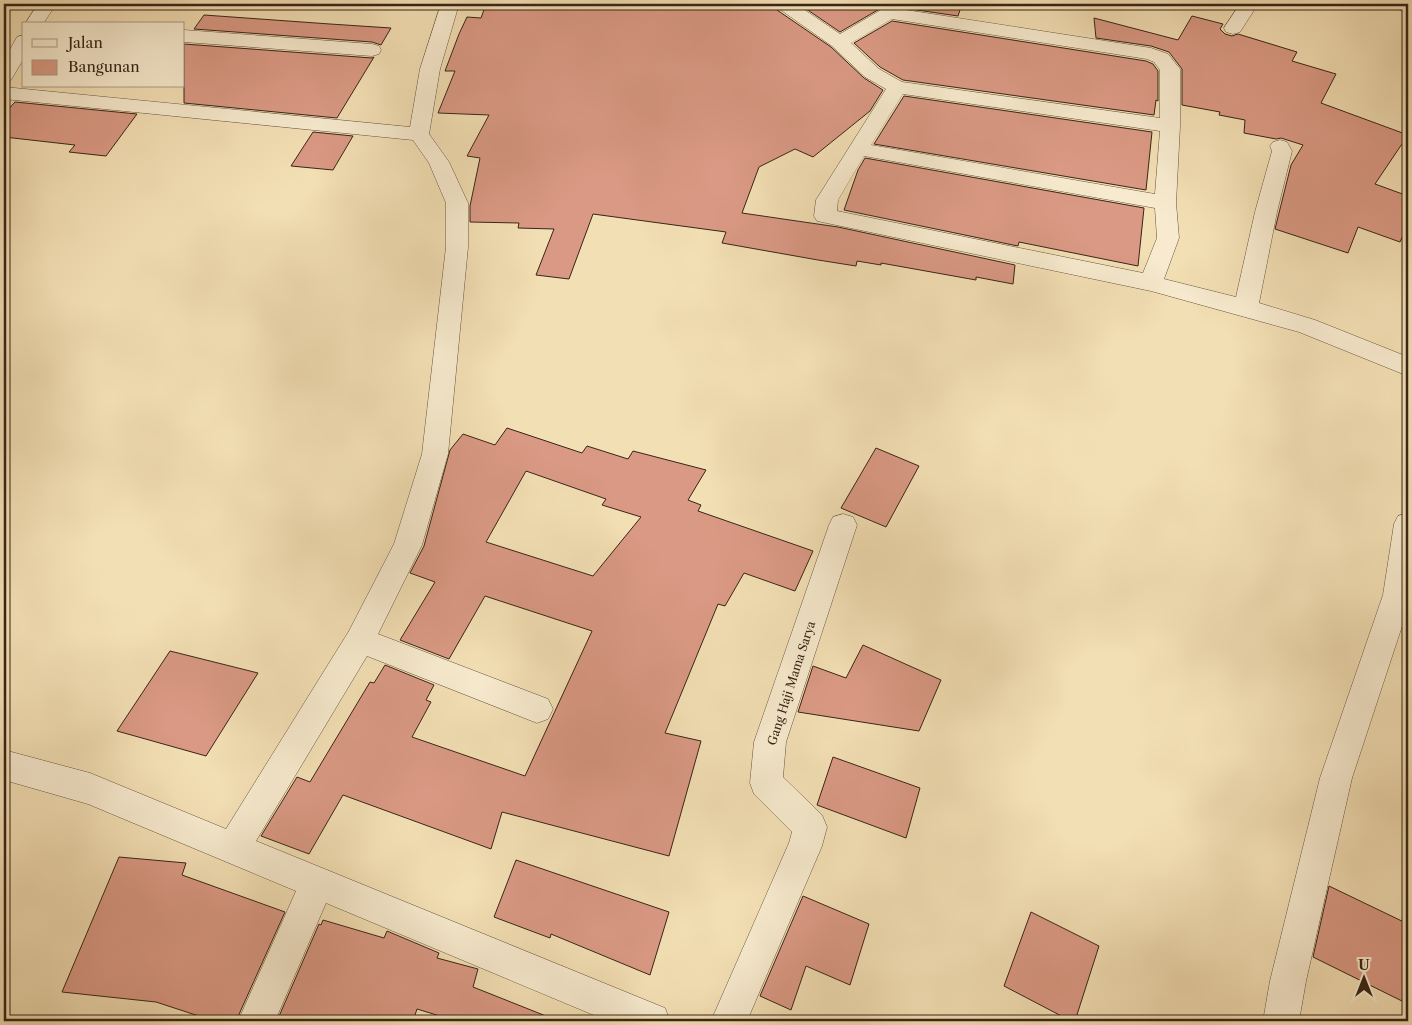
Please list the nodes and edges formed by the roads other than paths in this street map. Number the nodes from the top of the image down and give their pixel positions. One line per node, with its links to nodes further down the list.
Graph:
1 (47, 4): 8 (street)
2 (450, 4): 18 (street)
3 (784, 4): 11 (street)
4 (1248, 4): 9 (street)
5 (1399, 4): 6 (street)
6 (1408, 7)
7 (896, 8): 11 (street); 17 (street)
8 (35, 22)
9 (1233, 28)
10 (185, 36): 13 (street)
11 (839, 42): 15 (street)
12 (22, 44): 14 (street)
13 (372, 50)
14 (4, 76)
15 (896, 87): 17 (street); 20 (street)
16 (4, 93): 18 (street)
17 (1170, 126): 21 (street)
18 (420, 134): 27 (street)
19 (1280, 146): 23 (street)
20 (858, 149): 21 (street); 22 (street)
21 (1165, 204): 22 (street)
22 (1151, 283): 23 (street)
23 (1246, 308): 24 (street)
24 (1408, 367)
25 (1408, 524): 35 (street)
26 (843, 525): 34 (street, Gang Haji Mama Sarya)
27 (360, 640): 28 (street); 30 (street)
28 (537, 709)
29 (4, 765): 30 (street)
30 (233, 848): 31 (street)
31 (317, 883): 32 (street); 33 (street)
32 (256, 1021)
33 (652, 1021)
34 (729, 1021)
35 (1281, 1021)

